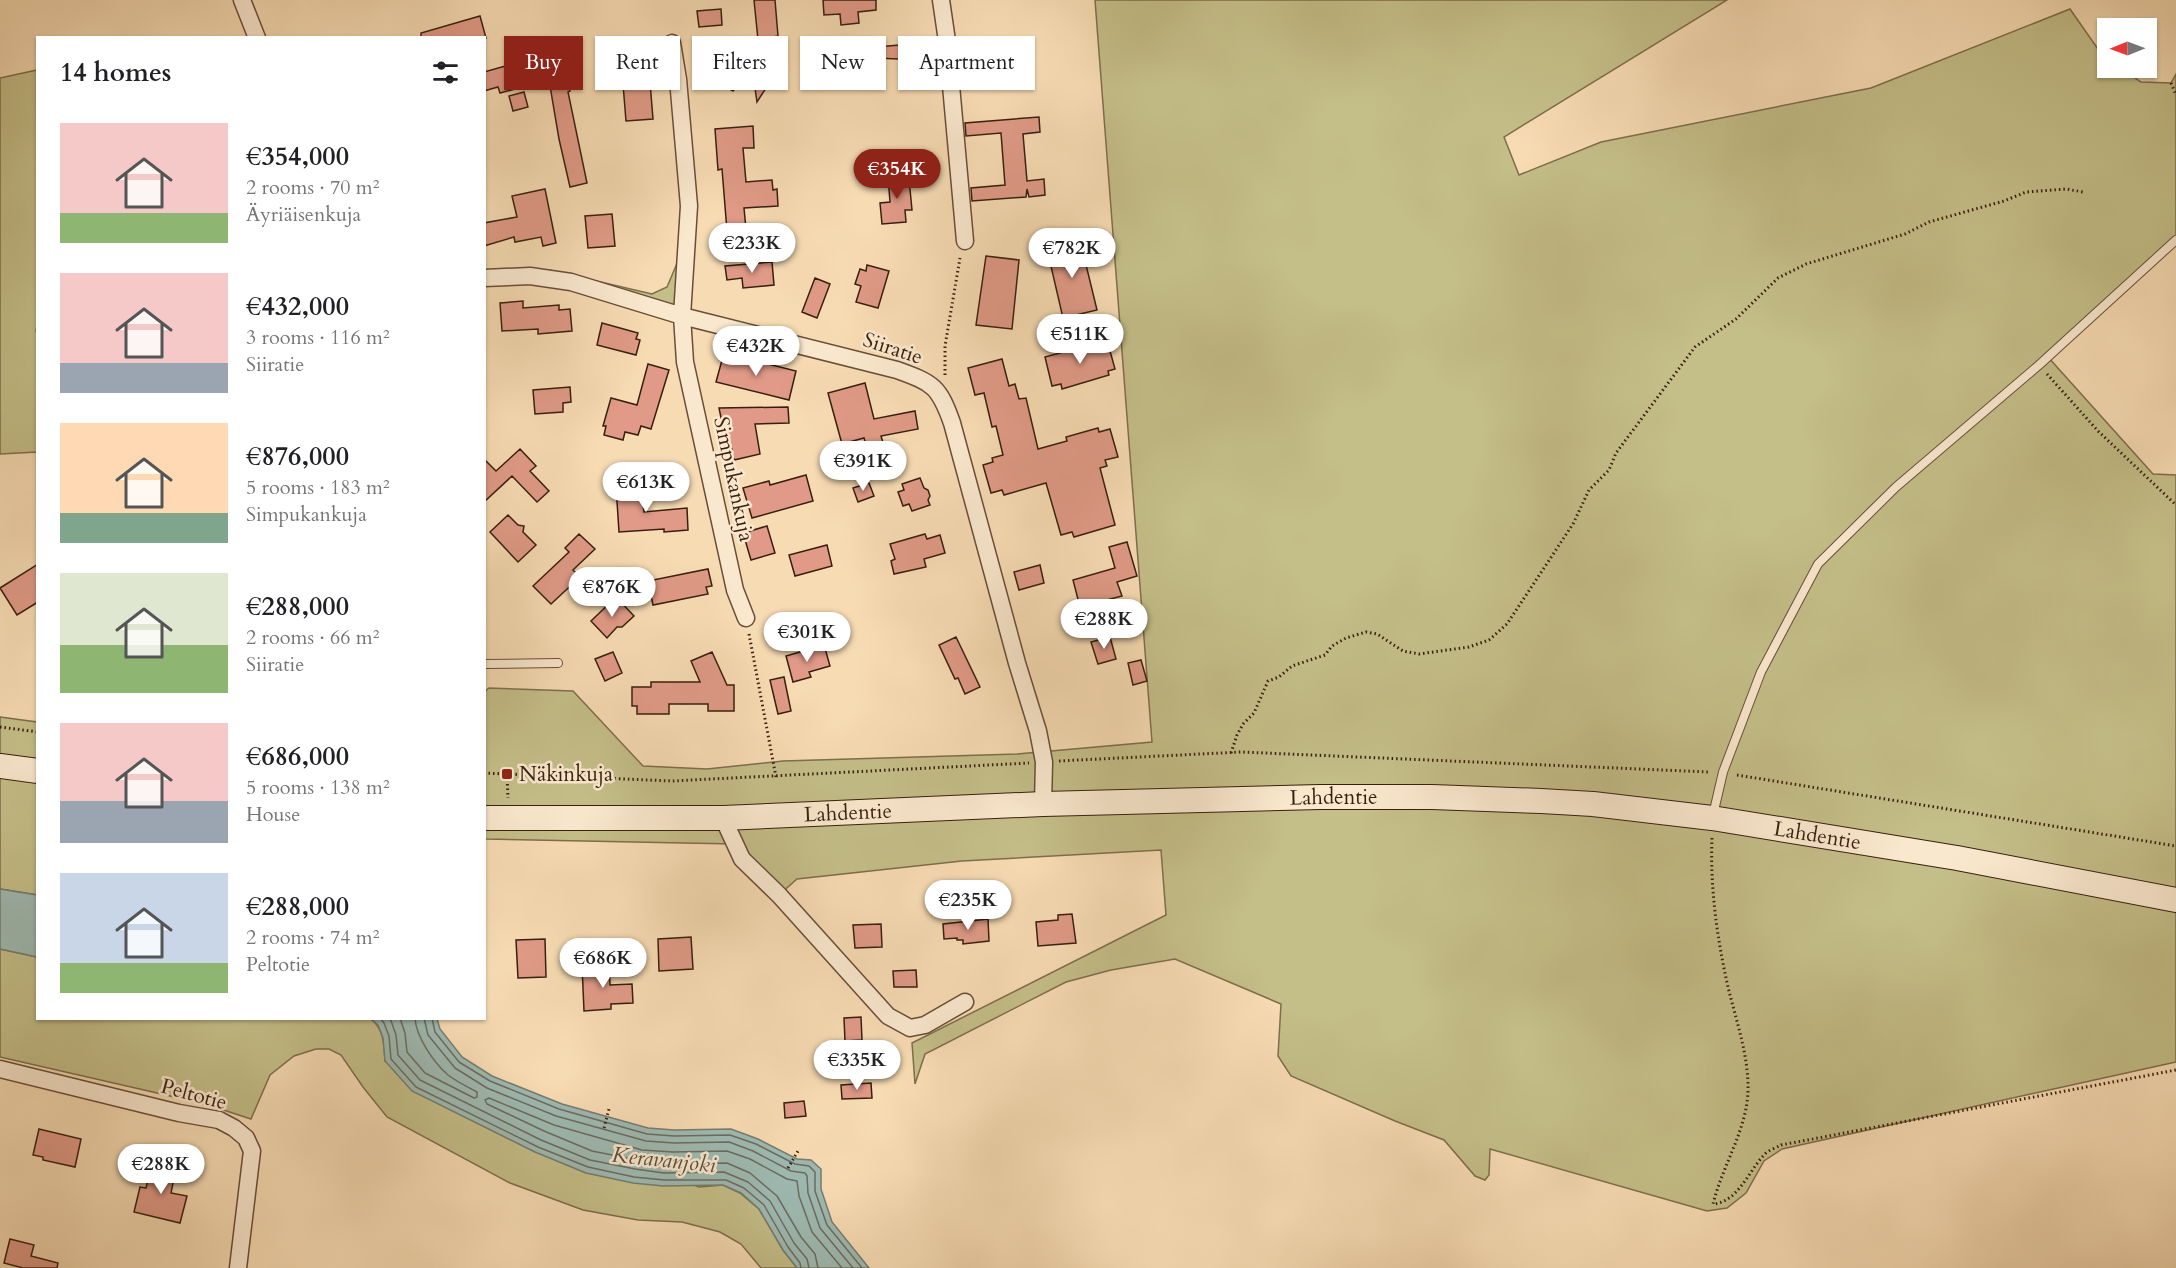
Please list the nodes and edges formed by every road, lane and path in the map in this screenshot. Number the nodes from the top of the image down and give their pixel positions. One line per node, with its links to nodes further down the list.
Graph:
1 (242, 0): 3 (street)
2 (941, 0): 9 (street)
3 (257, 36)
4 (2171, 83): 6 (path)
5 (679, 90): 11 (street, Simpukankuja)
6 (2176, 95)
7 (2083, 192): 20 (path)
8 (2176, 240): 12 (lane)
9 (965, 242): 13 (path)
10 (486, 278): 11 (street, Siiratie)
11 (682, 316): 15 (street, Simpukankuja); 28 (street, Siiratie)
12 (2039, 365): 14 (path); 25 (lane)
13 (945, 375)
14 (2176, 506)
15 (746, 618): 27 (path)
16 (558, 663): 17 (lane)
17 (486, 664)
18 (0, 728): 19 (path)
19 (36, 732)
20 (1231, 753): 21 (path); 25 (path)
21 (1053, 761)
22 (1029, 762): 27 (path)
23 (0, 766): 24 (main road)
24 (36, 771)
25 (1723, 772): 30 (lane); 32 (path)
26 (486, 773): 27 (path)
27 (776, 777)
28 (1043, 804): 30 (main road, Lahdentie); 31 (main road, Lahdentie)
29 (486, 818): 31 (main road, Lahdentie)
30 (1712, 818): 33 (main road, Lahdentie); 36 (path)
31 (723, 819): 34 (street)
32 (2176, 846)
33 (2176, 900)
34 (965, 1002)
35 (0, 1069): 41 (street, Peltotie)
36 (2176, 1070)
37 (609, 1109): 38 (path)
38 (604, 1128)
39 (798, 1151): 40 (path)
40 (788, 1168)
41 (238, 1268)

